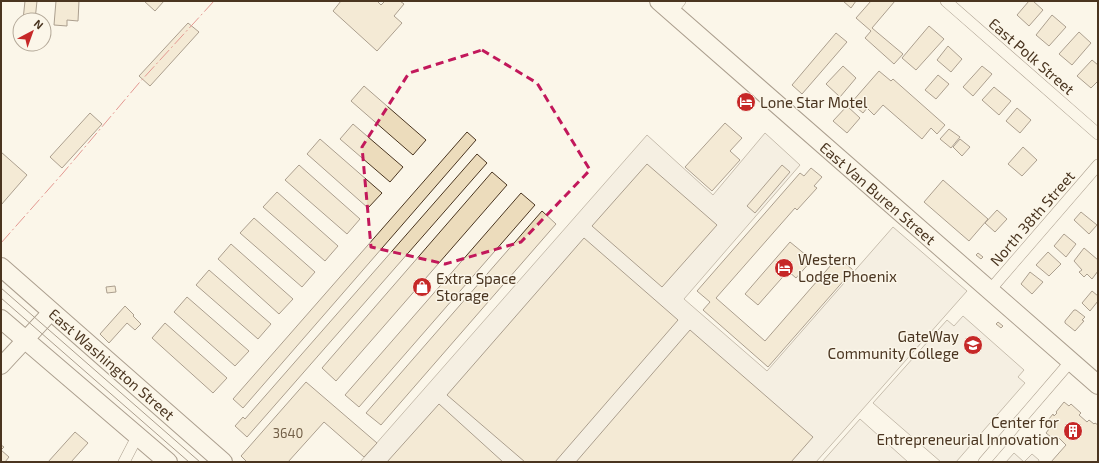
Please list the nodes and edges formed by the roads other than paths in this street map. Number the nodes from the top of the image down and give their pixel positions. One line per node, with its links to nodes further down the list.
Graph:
1 (946, 1): 3 (street, East Polk Street)
2 (670, 5): 6 (main road, East Van Buren Street)
3 (1098, 134)
4 (1098, 166): 6 (street, North 38th Street)
5 (1, 267): 7 (main road, East Washington Street)
6 (990, 290): 10 (main road, East Van Buren Street)
7 (52, 311): 9 (street); 16 (main road, East Washington Street)
8 (1, 319): 9 (main road)
9 (25, 339): 11 (street); 13 (main road)
10 (1071, 361): 12 (main road, East Van Buren Street); 17 (street)
11 (1, 366)
12 (1098, 384)
13 (138, 435): 14 (street); 15 (main road)
14 (124, 462)
15 (168, 462)
16 (223, 462)
17 (984, 462)

